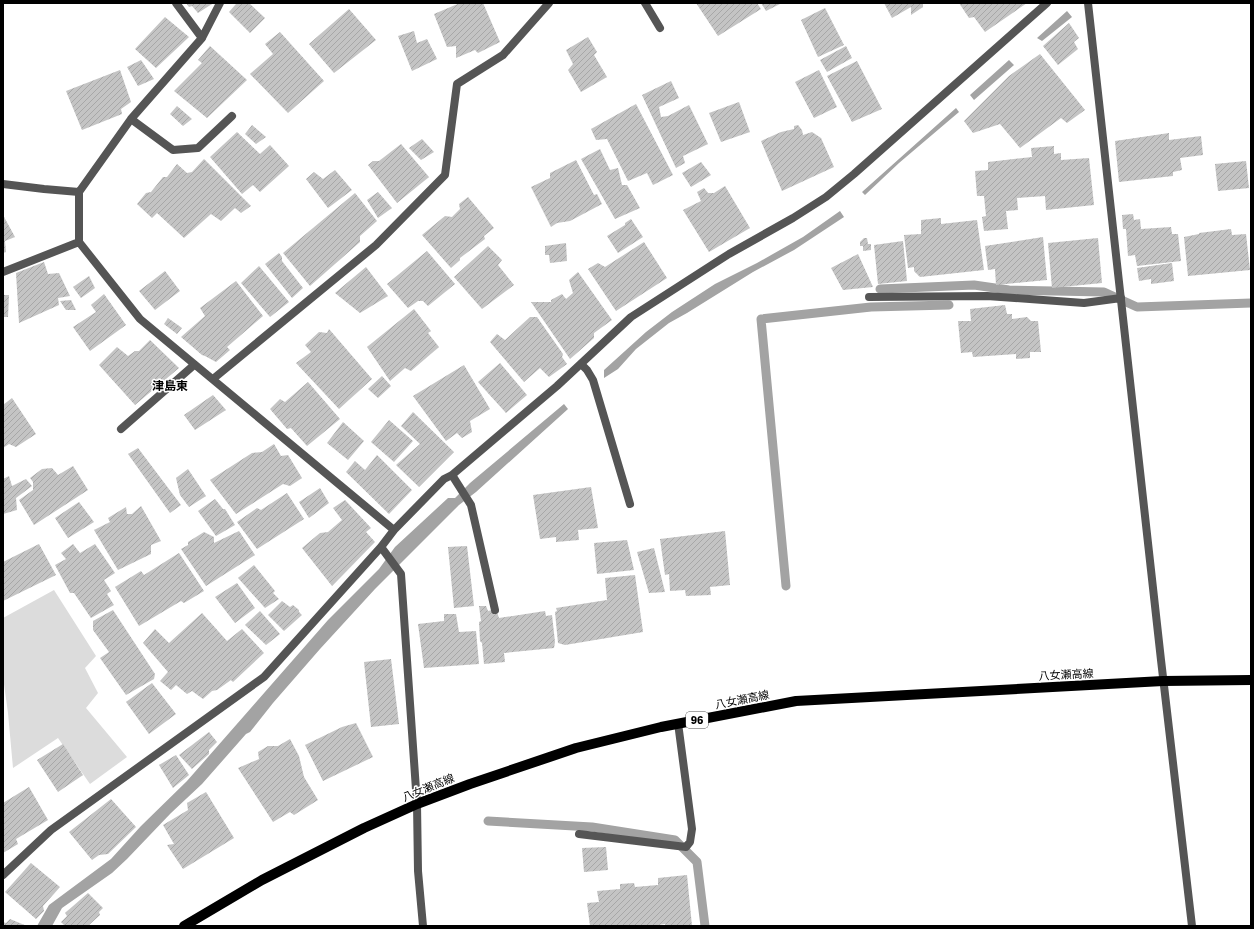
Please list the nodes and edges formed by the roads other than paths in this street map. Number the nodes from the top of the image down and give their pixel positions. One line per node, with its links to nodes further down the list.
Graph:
1 (176, 3): 8 (street)
2 (220, 3): 8 (street)
3 (549, 3): 19 (street)
4 (645, 3): 7 (street)
5 (1047, 3): 17 (street)
6 (1088, 3): 16 (street)
7 (660, 28)
8 (202, 38): 10 (street)
9 (232, 116): 10 (street)
10 (131, 120): 12 (street)
11 (3, 184): 12 (street)
12 (79, 192): 13 (street)
13 (79, 242): 14 (street); 18 (street)
14 (3, 272)
15 (869, 297): 16 (street)
16 (1121, 298): 27 (street)
17 (581, 364): 21 (street); 22 (street)
18 (194, 365): 19 (street); 20 (street)
19 (213, 380): 23 (street)
20 (121, 429)
21 (452, 475): 23 (street); 25 (street)
22 (630, 504)
23 (394, 530): 24 (street)
24 (381, 547): 29 (street); 31 (street)
25 (495, 610)
26 (1251, 680): 27 (main road, 八女瀬高線 / 96)
27 (1163, 681): 28 (main road, 八女瀬高線 / 96); 34 (street)
28 (678, 723): 29 (main road, 八女瀬高線 / 96); 30 (street)
29 (417, 804): 32 (main road, 八女瀬高線 / 96); 33 (street)
30 (579, 834)
31 (3, 875)
32 (184, 926)
33 (423, 926)
34 (1192, 926)

